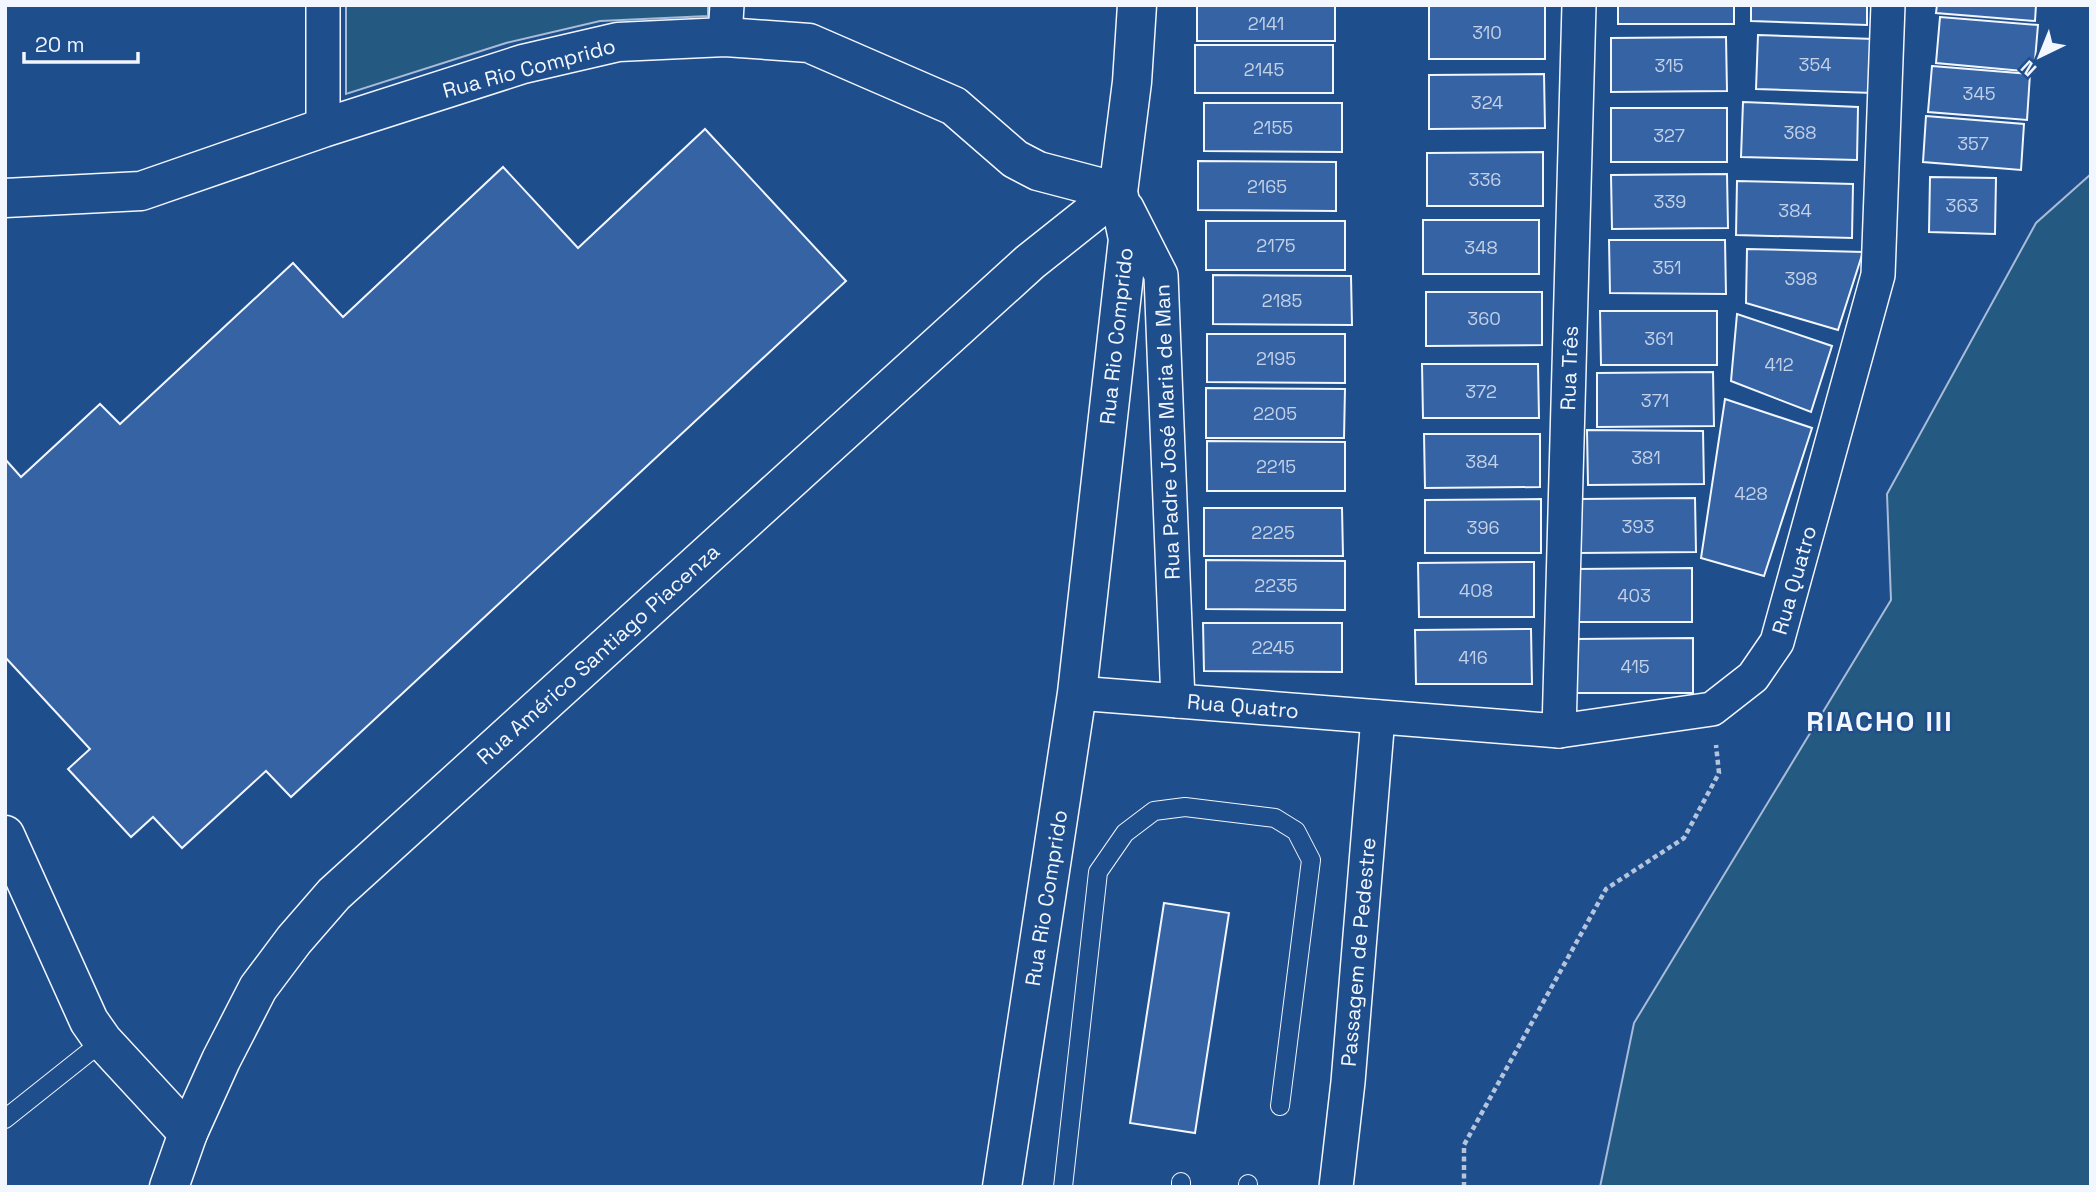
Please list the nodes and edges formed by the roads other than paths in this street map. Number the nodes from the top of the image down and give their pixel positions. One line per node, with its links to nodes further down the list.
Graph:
1 (323, 5): 6 (street)
2 (1137, 5): 7 (street)
3 (1579, 5): 12 (street, Rua Três)
4 (1888, 5): 12 (street, Rua Quatro)
5 (726, 21): 6 (street, Rua Rio Comprido); 7 (street, Rua Rio Comprido)
6 (323, 128): 8 (street, Rua Rio Comprido)
7 (1118, 192): 9 (street, Rua Rio Comprido); 10 (street, Rua Padre José Maria de Man); 17 (street, Rua Américo Santiago Piacenza)
8 (5, 198)
9 (1077, 693): 10 (street, Rua Quatro); 19 (street, Rua Rio Comprido)
10 (1178, 701): 11 (street, Rua Quatro)
11 (1378, 717): 12 (street, Rua Quatro); 21 (street, Passagem de Pedestre)
12 (1559, 731)
13 (5, 835): 14 (street)
14 (103, 1041): 16 (lane); 17 (street)
15 (1280, 1106): 20 (lane)
16 (5, 1119)
17 (188, 1133): 18 (street, Rua Américo Santiago Piacenza)
18 (169, 1187)
19 (1002, 1187)
20 (1063, 1187)
21 (1336, 1187)

